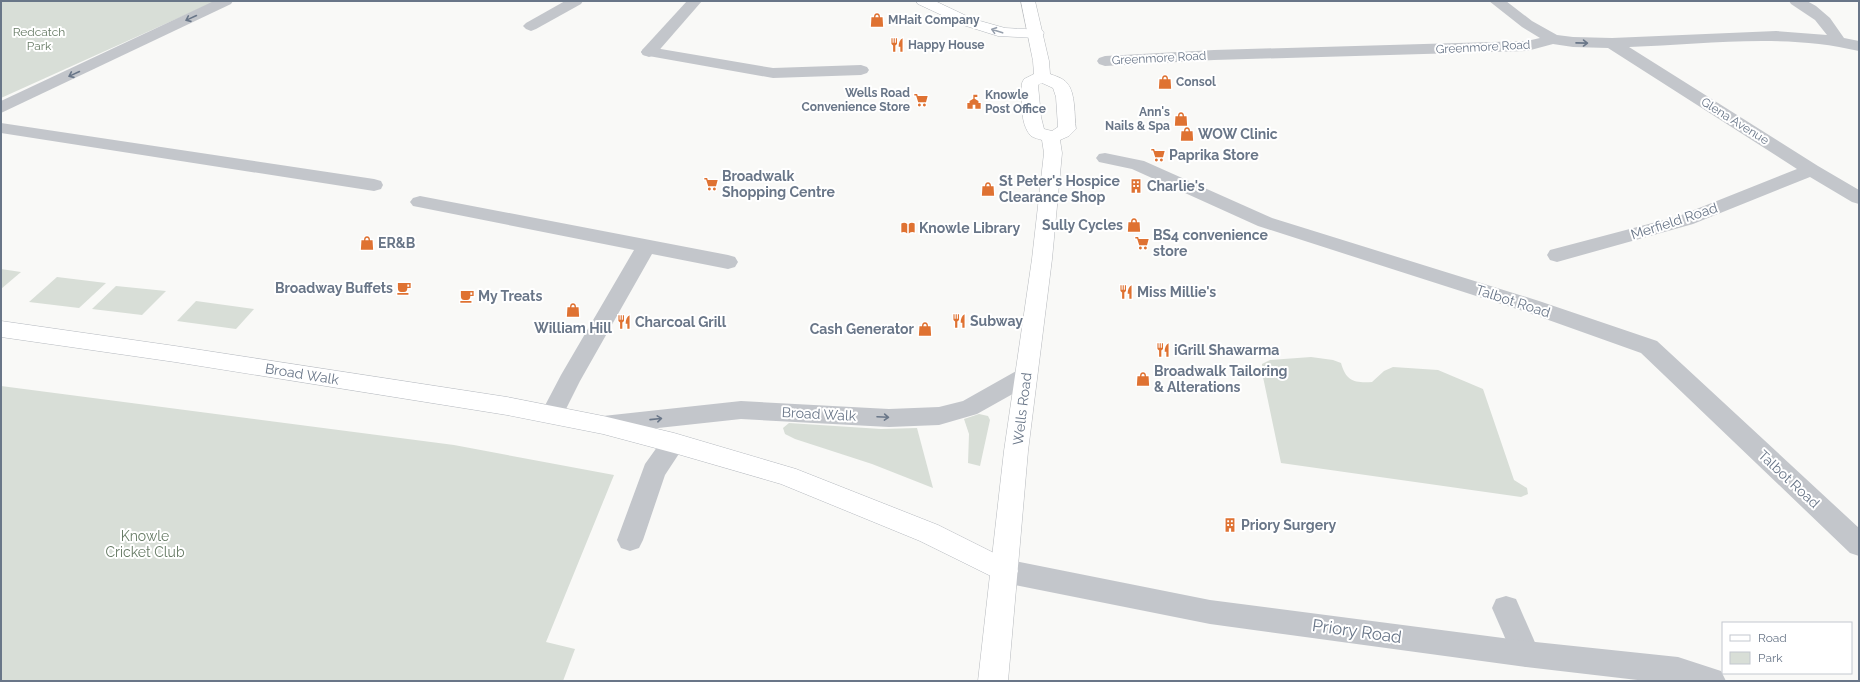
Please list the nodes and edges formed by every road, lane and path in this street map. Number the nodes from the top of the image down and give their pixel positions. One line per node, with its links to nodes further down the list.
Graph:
1 (226, 1): 17 (street, one-way to 17)
2 (576, 1): 8 (street)
3 (695, 1): 15 (street)
4 (923, 1): 9 (main road, one-way to 4)
5 (1028, 1): 9 (main road)
6 (1496, 1): 10 (street)
7 (1796, 1): 11 (street)
8 (531, 26)
9 (1036, 33): 16 (main road)
10 (1553, 39): 12 (street, Greenmore Road, one-way to 12); 14 (street, Greenmore Road)
11 (1838, 41): 12 (street, Greenmore Road); 13 (street, Greenmore Road)
12 (1612, 43): 21 (street, Glena Avenue)
13 (1859, 46)
14 (1105, 61)
15 (862, 70)
16 (1042, 76): 19 (main road); 19 (main road)
17 (1, 108)
18 (1, 128): 22 (street)
19 (1051, 137): 29 (main road, Wells Road)
20 (1105, 158): 34 (street, Talbot Road)
21 (1811, 170): 23 (street, Glena Avenue); 26 (street, Merfield Road)
22 (374, 185)
23 (1859, 198)
24 (420, 202): 25 (street)
25 (646, 246): 27 (street); 30 (street)
26 (1558, 255)
27 (728, 262)
28 (1, 329): 30 (main road, Broad Walk)
29 (1026, 376): 31 (street, Broad Walk, one-way to 29); 35 (main road, Wells Road)
30 (552, 415): 31 (main road, Broad Walk)
31 (603, 425): 32 (main road, Broad Walk)
32 (674, 443): 33 (street); 35 (main road, Broad Walk)
33 (630, 540)
34 (1859, 545)
35 (1005, 571): 37 (street, Priory Road); 38 (main road, Wells Road)
36 (1506, 608): 37 (street)
37 (1526, 654): 39 (street, Priory Road)
38 (993, 681)
39 (1711, 681)

